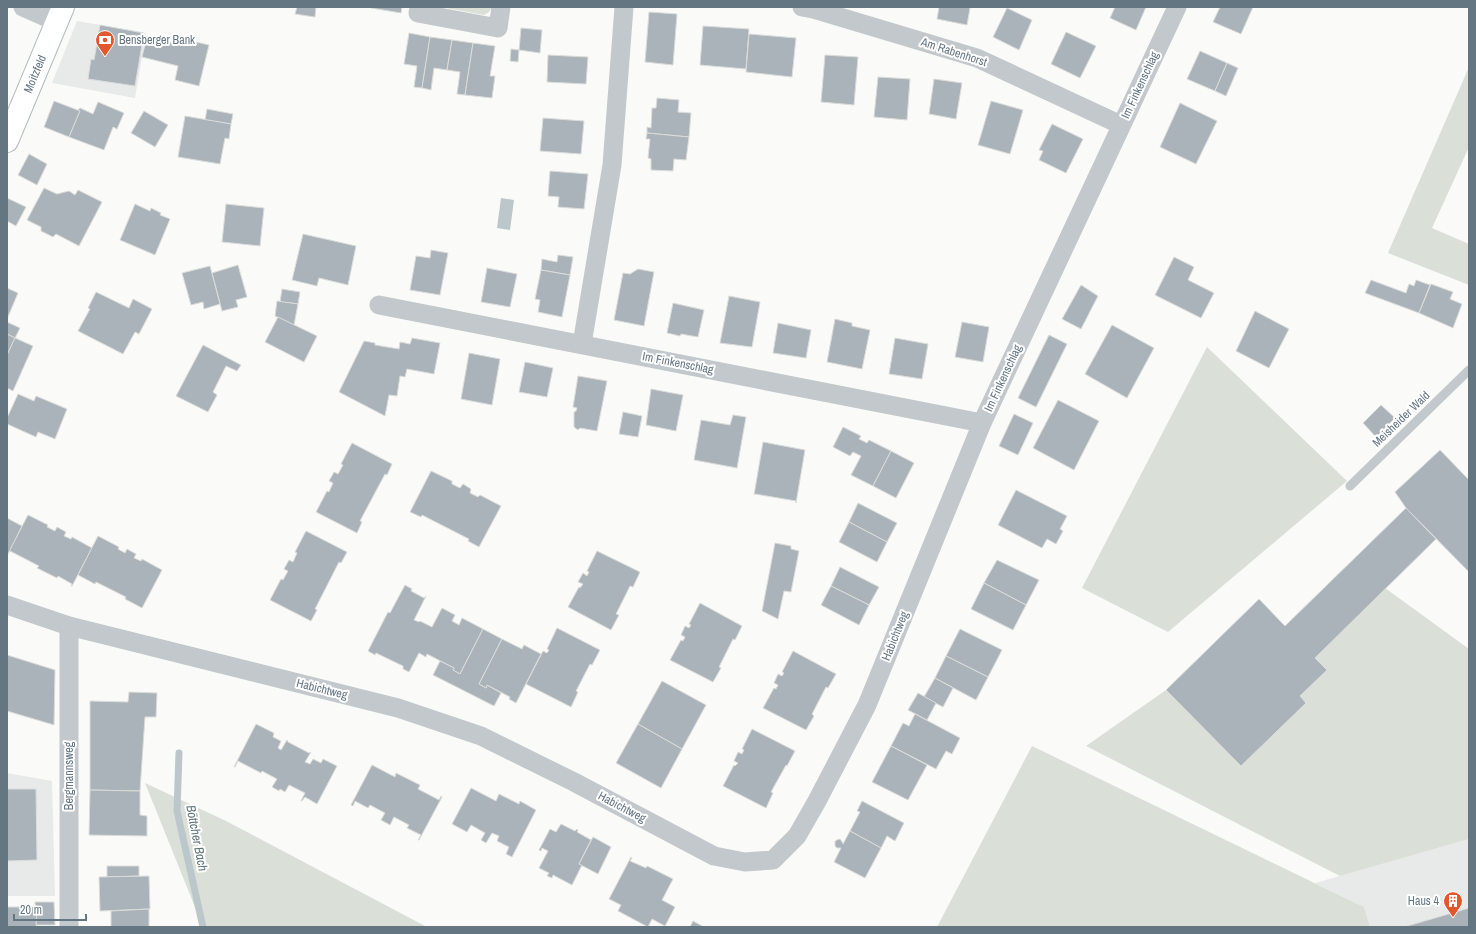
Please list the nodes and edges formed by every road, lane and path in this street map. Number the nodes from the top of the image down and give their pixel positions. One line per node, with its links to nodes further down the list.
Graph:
1 (23, 7): 7 (street)
2 (419, 7): 3 (street)
3 (501, 7)
4 (624, 7): 11 (street)
5 (802, 7): 8 (street, Am Rabenhorst)
6 (1177, 7): 8 (street, Im Finkenschlag)
7 (60, 14): 9 (main road, Moitzfeld)
8 (1121, 125): 13 (street, Im Finkenschlag)
9 (7, 141)
10 (379, 305): 11 (street, Im Finkenschlag)
11 (582, 344): 13 (street, Im Finkenschlag)
12 (1469, 370): 14 (lane, Meisheider Wald)
13 (982, 423): 16 (street, Habichtweg)
14 (1350, 486)
15 (7, 605): 16 (street, Habichtweg)
16 (69, 626): 17 (street, Bergmannsweg)
17 (69, 927)

